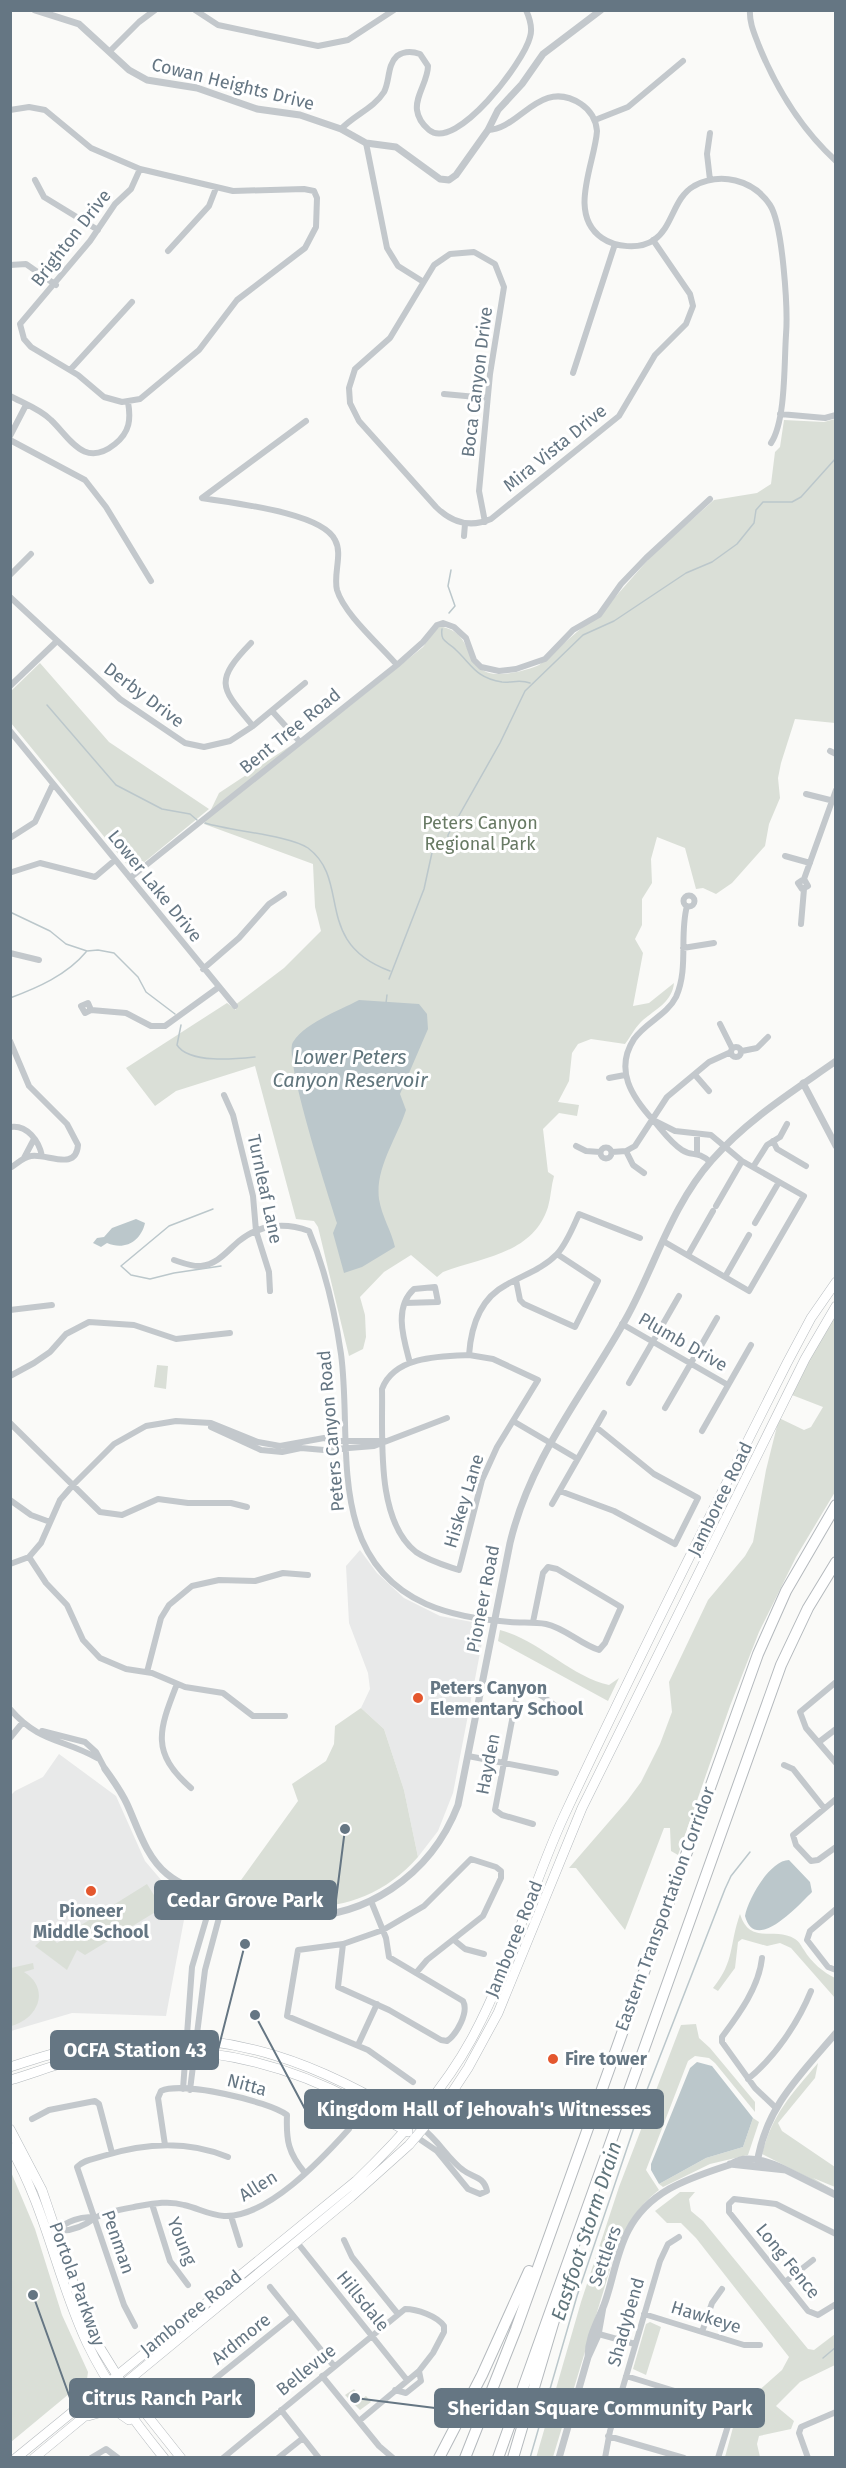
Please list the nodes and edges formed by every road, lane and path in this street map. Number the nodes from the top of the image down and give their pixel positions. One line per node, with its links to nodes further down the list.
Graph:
1 (35, 10): 8 (street, Cowan Heights Drive)
2 (155, 10): 8 (street)
3 (195, 10): 4 (street)
4 (394, 10)
5 (526, 10): 12 (street)
6 (601, 10): 13 (street, Cowan Heights Drive)
7 (750, 10): 16 (street)
8 (110, 51): 12 (street, Cowan Heights Drive)
9 (682, 61): 11 (street)
10 (10, 110): 17 (street)
11 (595, 120): 13 (street); 23 (street)
12 (341, 129): 15 (street, Cowan Heights Drive)
13 (488, 130): 15 (street, Cowan Heights Drive)
14 (710, 133): 19 (street)
15 (366, 143): 26 (street)
16 (836, 161)
17 (140, 169): 20 (street); 21 (street, Brighton Drive)
18 (34, 180): 21 (street)
19 (710, 180): 22 (street); 36 (street)
20 (216, 188): 24 (street); 34 (street)
21 (98, 230): 27 (street, Brighton Drive)
22 (654, 240): 23 (street); 42 (street, Mira Vista Drive)
23 (615, 244): 30 (street)
24 (168, 251)
25 (10, 265): 27 (street)
26 (422, 281): 33 (street, Boca Canyon Drive); 43 (street)
27 (56, 285): 29 (street, Brighton Drive)
28 (132, 302): 29 (street)
29 (70, 370): 34 (street)
30 (573, 373)
31 (444, 394): 33 (street)
32 (10, 396): 35 (street)
33 (488, 398): 42 (street, Boca Canyon Drive)
34 (129, 402): 35 (street)
35 (26, 405): 39 (street)
36 (780, 414): 37 (street); 40 (street)
37 (836, 415)
38 (306, 421): 51 (street)
39 (10, 438): 47 (street)
40 (771, 443)
41 (710, 499): 51 (street, Bent Tree Road)
42 (485, 522): 43 (street)
43 (465, 524): 44 (street)
44 (464, 536)
45 (31, 554): 46 (street)
46 (10, 575)
47 (151, 581)
48 (10, 597): 49 (street, Derby Drive)
49 (56, 642): 53 (street); 55 (street, Derby Drive)
50 (251, 643): 55 (street)
51 (397, 665): 57 (street, Bent Tree Road)
52 (305, 683): 54 (street, Derby Drive)
53 (10, 686)
54 (272, 711): 55 (street, Derby Drive); 57 (street)
55 (253, 726)
56 (10, 730): 58 (street, Lower Lake Drive)
57 (300, 742): 67 (street, Bent Tree Road)
58 (53, 783): 62 (street); 64 (street, Lower Lake Drive)
59 (836, 790): 61 (street)
60 (806, 794): 61 (street)
61 (830, 800): 65 (street)
62 (10, 838)
63 (785, 856): 65 (street)
64 (115, 860): 66 (street); 67 (street, Lower Lake Drive)
65 (810, 863): 70 (street)
66 (12, 872)
67 (130, 879): 75 (street, Lower Lake Drive)
68 (284, 894): 75 (street)
69 (687, 906): 72 (street)
70 (801, 924)
71 (714, 943): 72 (street)
72 (683, 948): 84 (street)
73 (10, 953): 74 (street)
74 (39, 960)
75 (203, 969): 76 (street, Lower Lake Drive)
76 (219, 987): 77 (street, Lower Lake Drive); 78 (street)
77 (236, 1006)
78 (91, 1010)
79 (720, 1024): 82 (street)
80 (768, 1037): 82 (street)
81 (10, 1041): 101 (street)
82 (732, 1050): 85 (street)
83 (836, 1061): 87 (street, Pioneer Road)
84 (626, 1075): 86 (street); 90 (street)
85 (696, 1076): 88 (street); 90 (street)
86 (609, 1078)
87 (803, 1083): 97 (street, Pioneer Road); 98 (street)
88 (709, 1091)
89 (224, 1095): 111 (street, Turnleaf Lane)
90 (652, 1120): 93 (street); 99 (street); 100 (street)
91 (787, 1124): 95 (street)
92 (10, 1127): 94 (street)
93 (698, 1134): 97 (street); 100 (street)
94 (34, 1139): 101 (street); 102 (street)
95 (773, 1141): 105 (street); 106 (street)
96 (576, 1146): 99 (street)
97 (725, 1146): 103 (street); 104 (street, Pioneer Road)
98 (836, 1146)
99 (627, 1151): 108 (street)
100 (697, 1152): 104 (street)
101 (42, 1156): 102 (street)
102 (24, 1158): 107 (street)
103 (742, 1161): 106 (street); 116 (street)
104 (710, 1162): 114 (street, Pioneer Road)
105 (806, 1166)
106 (753, 1167): 109 (street)
107 (10, 1168)
108 (644, 1173)
109 (779, 1182): 110 (street); 118 (street)
110 (755, 1223)
111 (256, 1232): 117 (street); 121 (street, Turnleaf Lane); 148 (street, Peters Canyon Road)
112 (748, 1235): 118 (street)
113 (640, 1238): 115 (street)
114 (663, 1241): 116 (street); 128 (street, Pioneer Road)
115 (557, 1254): 119 (street); 119 (street)
116 (688, 1256): 118 (street)
117 (174, 1260)
118 (725, 1277)
119 (516, 1280): 132 (street)
120 (836, 1282): 208 (main road, Jamboree Road)
121 (270, 1290)
122 (679, 1296): 130 (street)
123 (405, 1303): 123 (street); 133 (street)
124 (52, 1305): 126 (street)
125 (836, 1306): 209 (main road, Jamboree Road)
126 (10, 1310)
127 (717, 1318): 134 (street)
128 (622, 1324): 130 (street, Plumb Drive); 147 (street, Pioneer Road)
129 (230, 1333): 135 (street)
130 (653, 1342): 134 (street, Plumb Drive); 136 (street)
131 (751, 1345): 137 (street)
132 (469, 1355): 133 (street); 141 (street, Hiskey Lane)
133 (410, 1363): 146 (street)
134 (690, 1364): 137 (street, Plumb Drive); 138 (street)
135 (10, 1376)
136 (629, 1383)
137 (728, 1385): 145 (street)
138 (665, 1408)
139 (604, 1413): 144 (street)
140 (447, 1418): 146 (street)
141 (513, 1421): 146 (street, Hiskey Lane); 147 (street)
142 (10, 1423): 150 (street)
143 (196, 1423): 148 (street); 148 (street); 150 (street)
144 (596, 1427): 149 (street); 151 (street)
145 (702, 1431)
146 (384, 1442): 148 (street)
147 (550, 1442): 149 (street); 161 (street, Pioneer Road)
148 (347, 1444): 161 (street, Peters Canyon Road)
149 (576, 1458): 151 (street)
150 (73, 1485): 155 (street); 156 (street)
151 (560, 1491): 153 (street)
152 (10, 1500): 156 (street)
153 (552, 1504)
154 (836, 1505): 225 (highway, Eastern Transportation Corridor)
155 (247, 1506)
156 (50, 1522): 157 (street)
157 (29, 1557): 159 (street); 163 (street)
158 (836, 1562): 230 (highway, Eastern Transportation Corridor)
159 (10, 1564)
160 (308, 1575): 163 (street)
161 (494, 1620): 162 (street, Peters Canyon Road); 173 (street, Pioneer Road)
162 (533, 1622): 162 (street, Peters Canyon Road)
163 (147, 1672): 165 (street)
164 (836, 1682): 172 (street)
165 (177, 1684): 168 (street); 179 (street)
166 (10, 1709): 169 (street, Pioneer Road)
167 (565, 1714): 174 (street, Hayden)
168 (285, 1716)
169 (23, 1722): 171 (street); 177 (street, Pioneer Road)
170 (836, 1729): 172 (street)
171 (10, 1738)
172 (819, 1742): 175 (street)
173 (468, 1756): 174 (street); 186 (street, Pioneer Road)
174 (504, 1763): 178 (street); 182 (street, Hayden)
175 (836, 1763)
176 (784, 1765): 181 (street)
177 (105, 1769): 184 (street, Pioneer Road)
178 (556, 1773)
179 (191, 1788)
180 (836, 1799): 181 (street)
181 (824, 1808): 183 (street)
182 (533, 1824)
183 (836, 1847)
184 (213, 1896): 185 (street, Pioneer Road); 198 (street)
185 (224, 1899): 186 (street, Pioneer Road); 198 (street)
186 (371, 1901): 188 (street)
187 (836, 1909): 193 (street)
188 (383, 1930): 189 (street); 190 (street); 194 (street)
189 (454, 1940): 191 (street); 194 (street)
190 (342, 1944): 196 (street); 199 (street)
191 (484, 1954)
192 (762, 1958): 202 (street)
193 (836, 1970)
194 (416, 1973): 196 (street)
195 (811, 1991): 202 (street)
196 (377, 2004): 199 (street)
197 (836, 2033): 206 (street)
198 (190, 2039): 200 (street); 201 (main road); 208 (main road)
199 (358, 2045): 204 (street)
200 (190, 2050): 203 (main road); 205 (street); 212 (main road)
201 (10, 2067)
202 (748, 2079): 206 (street)
203 (10, 2080)
204 (413, 2082)
205 (186, 2090): 214 (street, Nitta); 219 (street, Nitta)
206 (775, 2107): 218 (street)
207 (32, 2119): 216 (street)
208 (412, 2121): 209 (main road); 212 (main road, Jamboree Road)
209 (422, 2127): 213 (main road, Jamboree Road); 213 (street)
210 (10, 2129): 224 (main road, Portola Parkway)
211 (349, 2129): 219 (street, Allen)
212 (405, 2130): 213 (main road); 251 (main road, Jamboree Road)
213 (415, 2136): 229 (main road, Jamboree Road)
214 (165, 2145): 216 (street); 217 (street)
215 (10, 2147): 224 (main road, Portola Parkway)
216 (112, 2153): 223 (street, Penman)
217 (228, 2157)
218 (757, 2163): 220 (street, Settlers); 243 (street, Settlers)
219 (305, 2173): 222 (street, Allen)
220 (836, 2195)
221 (152, 2204): 222 (street, Allen); 223 (street, Allen); 234 (street, Young)
222 (231, 2216): 231 (street)
223 (94, 2218): 224 (street, Allen); 241 (street, Penman)
224 (52, 2231): 251 (main road, Portola Parkway)
225 (549, 2234): 275 (highway); 276 (highway, Eastern Transportation Corridor)
226 (836, 2234): 233 (street, Long Fence)
227 (679, 2237): 239 (street, Shadybend)
228 (344, 2240): 238 (street)
229 (296, 2241): 244 (street, Hillsdale); 253 (main road, Jamboree Road)
230 (576, 2242): 277 (highway, Eastern Transportation Corridor); 278 (highway)
231 (240, 2245)
232 (813, 2260): 233 (street)
233 (785, 2282): 237 (street, Long Fence)
234 (188, 2285)
235 (270, 2287): 240 (street)
236 (722, 2289): 242 (street)
237 (836, 2304)
238 (398, 2314): 244 (street, Bellevue); 248 (street, Bellevue)
239 (644, 2314): 242 (street, Hawkeye); 245 (street, Shadybend)
240 (293, 2316): 247 (street); 256 (street, Ardmore)
241 (135, 2326)
242 (702, 2332): 246 (street, Hawkeye)
243 (595, 2333): 245 (street); 279 (street, Settlers)
244 (372, 2336): 247 (street, Bellevue); 252 (street, Hillsdale)
245 (635, 2344): 250 (street, Shadybend)
246 (760, 2345)
247 (334, 2366): 249 (street, Bellevue)
248 (419, 2372): 252 (street); 255 (street)
249 (322, 2376): 257 (street, Bellevue); 260 (street)
250 (626, 2376): 262 (street, Shadybend); 282 (street)
251 (112, 2377): 253 (main road, Portola Parkway); 254 (main road, Portola Parkway); 265 (main road, Jamboree Road)
252 (407, 2380): 255 (street)
253 (123, 2385): 254 (main road, Jamboree Road); 270 (main road, Portola Parkway)
254 (114, 2391): 259 (main road, Jamboree Road); 261 (main road, Portola Parkway)
255 (395, 2391): 260 (street)
256 (180, 2407)
257 (281, 2410): 263 (street); 271 (street, Bellevue)
258 (836, 2412): 283 (street)
259 (78, 2421): 261 (main road); 266 (main road, Jamboree Road)
260 (359, 2421): 274 (street)
261 (146, 2436): 269 (main road, Portola Parkway)
262 (608, 2436): 264 (street); 280 (street, Shadybend)
263 (303, 2438): 272 (street); 273 (street)
264 (673, 2456): 281 (street)
265 (16, 2457)
266 (34, 2457)
267 (91, 2457): 268 (street)
268 (118, 2457)
269 (164, 2457)
270 (181, 2457)
271 (223, 2457)
272 (278, 2457)
273 (319, 2457)
274 (393, 2457)
275 (439, 2457)
276 (465, 2457)
277 (498, 2457)
278 (513, 2457)
279 (558, 2457)
280 (605, 2457)
281 (684, 2457)
282 (718, 2457)
283 (808, 2457)

